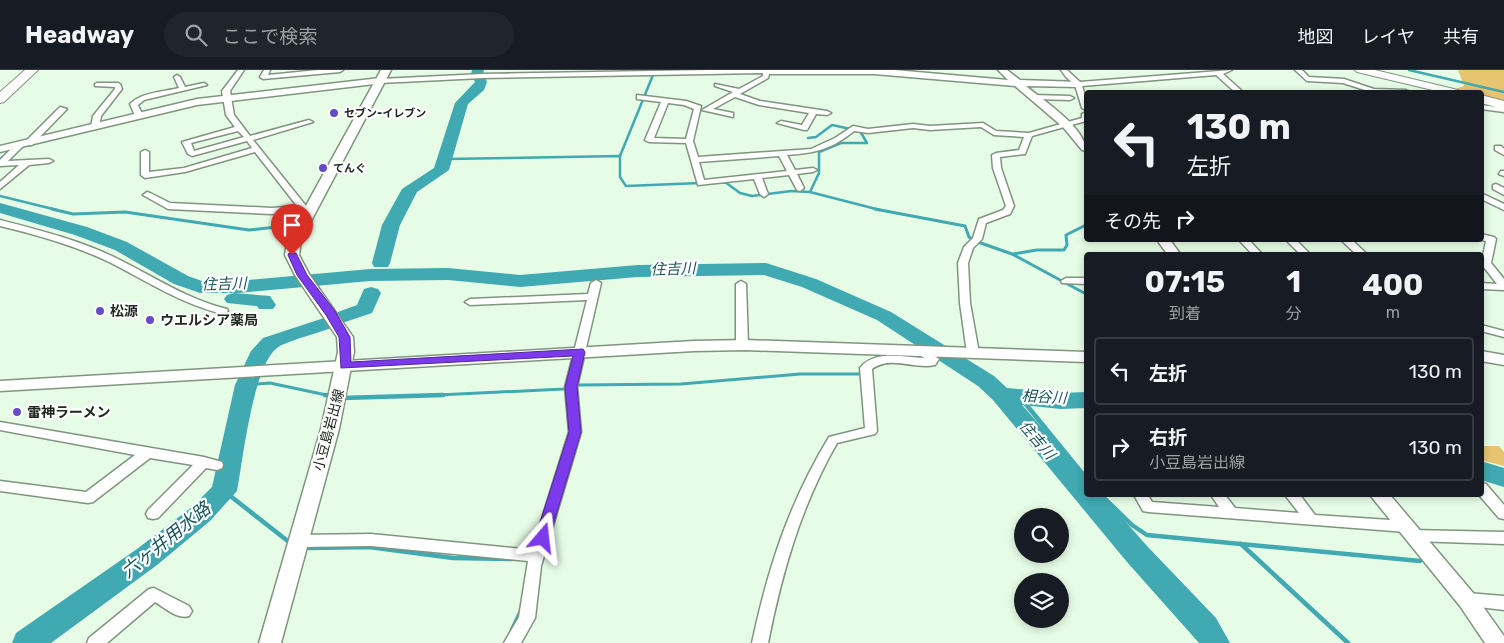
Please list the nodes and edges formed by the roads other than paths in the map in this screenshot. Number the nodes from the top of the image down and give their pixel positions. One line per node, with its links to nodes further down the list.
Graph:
1 (20, 70): 28 (highway)
2 (32, 70): 40 (highway)
3 (241, 70): 41 (street)
4 (267, 70): 5 (street)
5 (341, 70): 29 (street)
6 (386, 70): 20 (main road, 小豆島岩出線)
7 (874, 70): 15 (street); 22 (street)
8 (1002, 70): 22 (street)
9 (1064, 70): 23 (street)
10 (1229, 70): 18 (street)
11 (1298, 70): 33 (street)
12 (1361, 70): 34 (main road)
13 (744, 71): 14 (street); 17 (street)
14 (766, 71): 15 (street); 27 (street)
15 (785, 71)
16 (542, 72): 17 (street); 20 (street)
17 (649, 72)
18 (1218, 73): 23 (street); 32 (street)
19 (177, 77): 31 (street)
20 (380, 81): 29 (street); 82 (main road, 小豆島岩出線)
21 (744, 82): 27 (street)
22 (1016, 82): 23 (street); 37 (street)
23 (1078, 84): 45 (street)
24 (97, 85): 59 (street)
25 (204, 85): 31 (street)
26 (717, 85): 35 (street)
27 (753, 85): 35 (street)
28 (0, 87)
29 (337, 87): 41 (street)
30 (140, 88): 38 (street)
31 (183, 90): 38 (street)
32 (1238, 90)
33 (1368, 90)
34 (1446, 90)
35 (738, 93): 48 (street); 53 (street)
36 (640, 97): 42 (street)
37 (1036, 97): 39 (street); 58 (street)
38 (142, 98): 54 (street)
39 (1070, 98)
40 (0, 99)
41 (227, 99): 54 (street); 60 (street)
42 (665, 100): 63 (street); 63 (street)
43 (803, 100): 48 (street)
44 (1484, 100): 46 (main road)
45 (1084, 102)
46 (1504, 105)
47 (1484, 107): 50 (street)
48 (794, 108): 51 (street)
49 (63, 109): 64 (street)
50 (1504, 110)
51 (814, 111): 52 (street); 57 (street)
52 (827, 113)
53 (730, 115)
54 (139, 116): 59 (street)
55 (1084, 120): 58 (street)
56 (309, 122): 62 (street)
57 (781, 123)
58 (1067, 125): 61 (street); 65 (street)
59 (95, 127): 64 (street)
60 (239, 128): 62 (street); 62 (street)
61 (1029, 135): 69 (street); 108 (street)
62 (247, 138): 67 (street)
63 (689, 141): 70 (street)
64 (24, 145): 66 (street); 72 (street)
65 (1084, 146)
66 (0, 149)
67 (255, 150): 68 (street); 82 (street)
68 (145, 152)
69 (782, 153): 70 (street); 74 (street)
70 (694, 160): 75 (street)
71 (48, 161): 72 (street)
72 (26, 162): 76 (street)
73 (813, 170): 74 (street)
74 (792, 173): 75 (street); 77 (street)
75 (756, 177): 78 (street)
76 (0, 186)
77 (800, 188)
78 (764, 194)
79 (147, 195): 82 (street)
80 (1484, 198): 81 (street)
81 (1504, 208)
82 (306, 209): 112 (main road, 小豆島岩出線)
83 (0, 223): 102 (street)
84 (1484, 238): 93 (street)
85 (1165, 242): 89 (street)
86 (1246, 242): 90 (street)
87 (1293, 242): 91 (street)
88 (1348, 242): 92 (street)
89 (1173, 252)
90 (1255, 252)
91 (1303, 252)
92 (1360, 252)
93 (1484, 263): 99 (street)
94 (1066, 282): 95 (street)
95 (1084, 282)
96 (596, 283): 100 (street)
97 (741, 284): 105 (street)
98 (1484, 286): 99 (street)
99 (1504, 286)
100 (592, 297): 101 (street); 107 (street)
101 (470, 302)
102 (223, 311)
103 (1484, 329): 104 (street)
104 (1504, 334)
105 (742, 345): 106 (street); 107 (street)
106 (924, 351): 108 (street); 136 (street)
107 (579, 352): 112 (street); 129 (street)
108 (973, 353): 109 (street)
109 (1084, 357)
110 (1484, 357): 111 (street)
111 (1504, 360)
112 (345, 366): 113 (street); 128 (main road, 小豆島岩出線)
113 (0, 386)
114 (0, 426): 115 (street)
115 (148, 452): 116 (street); 123 (street)
116 (0, 486)
117 (1484, 491): 124 (street)
118 (1142, 497): 122 (street)
119 (1219, 497): 122 (street)
120 (1294, 497): 125 (street)
121 (1381, 497): 126 (street)
122 (1230, 513): 125 (street)
123 (152, 514)
124 (1504, 514)
125 (1311, 520): 126 (street)
126 (1409, 531): 127 (street); 130 (street)
127 (1504, 538)
128 (299, 541): 129 (street); 134 (main road, 小豆島岩出線)
129 (537, 556): 135 (street)
130 (1467, 600): 131 (street); 137 (street)
131 (1504, 603)
132 (184, 611): 133 (street)
133 (95, 643)
134 (270, 643)
135 (512, 643)
136 (760, 643)
137 (1497, 643)

